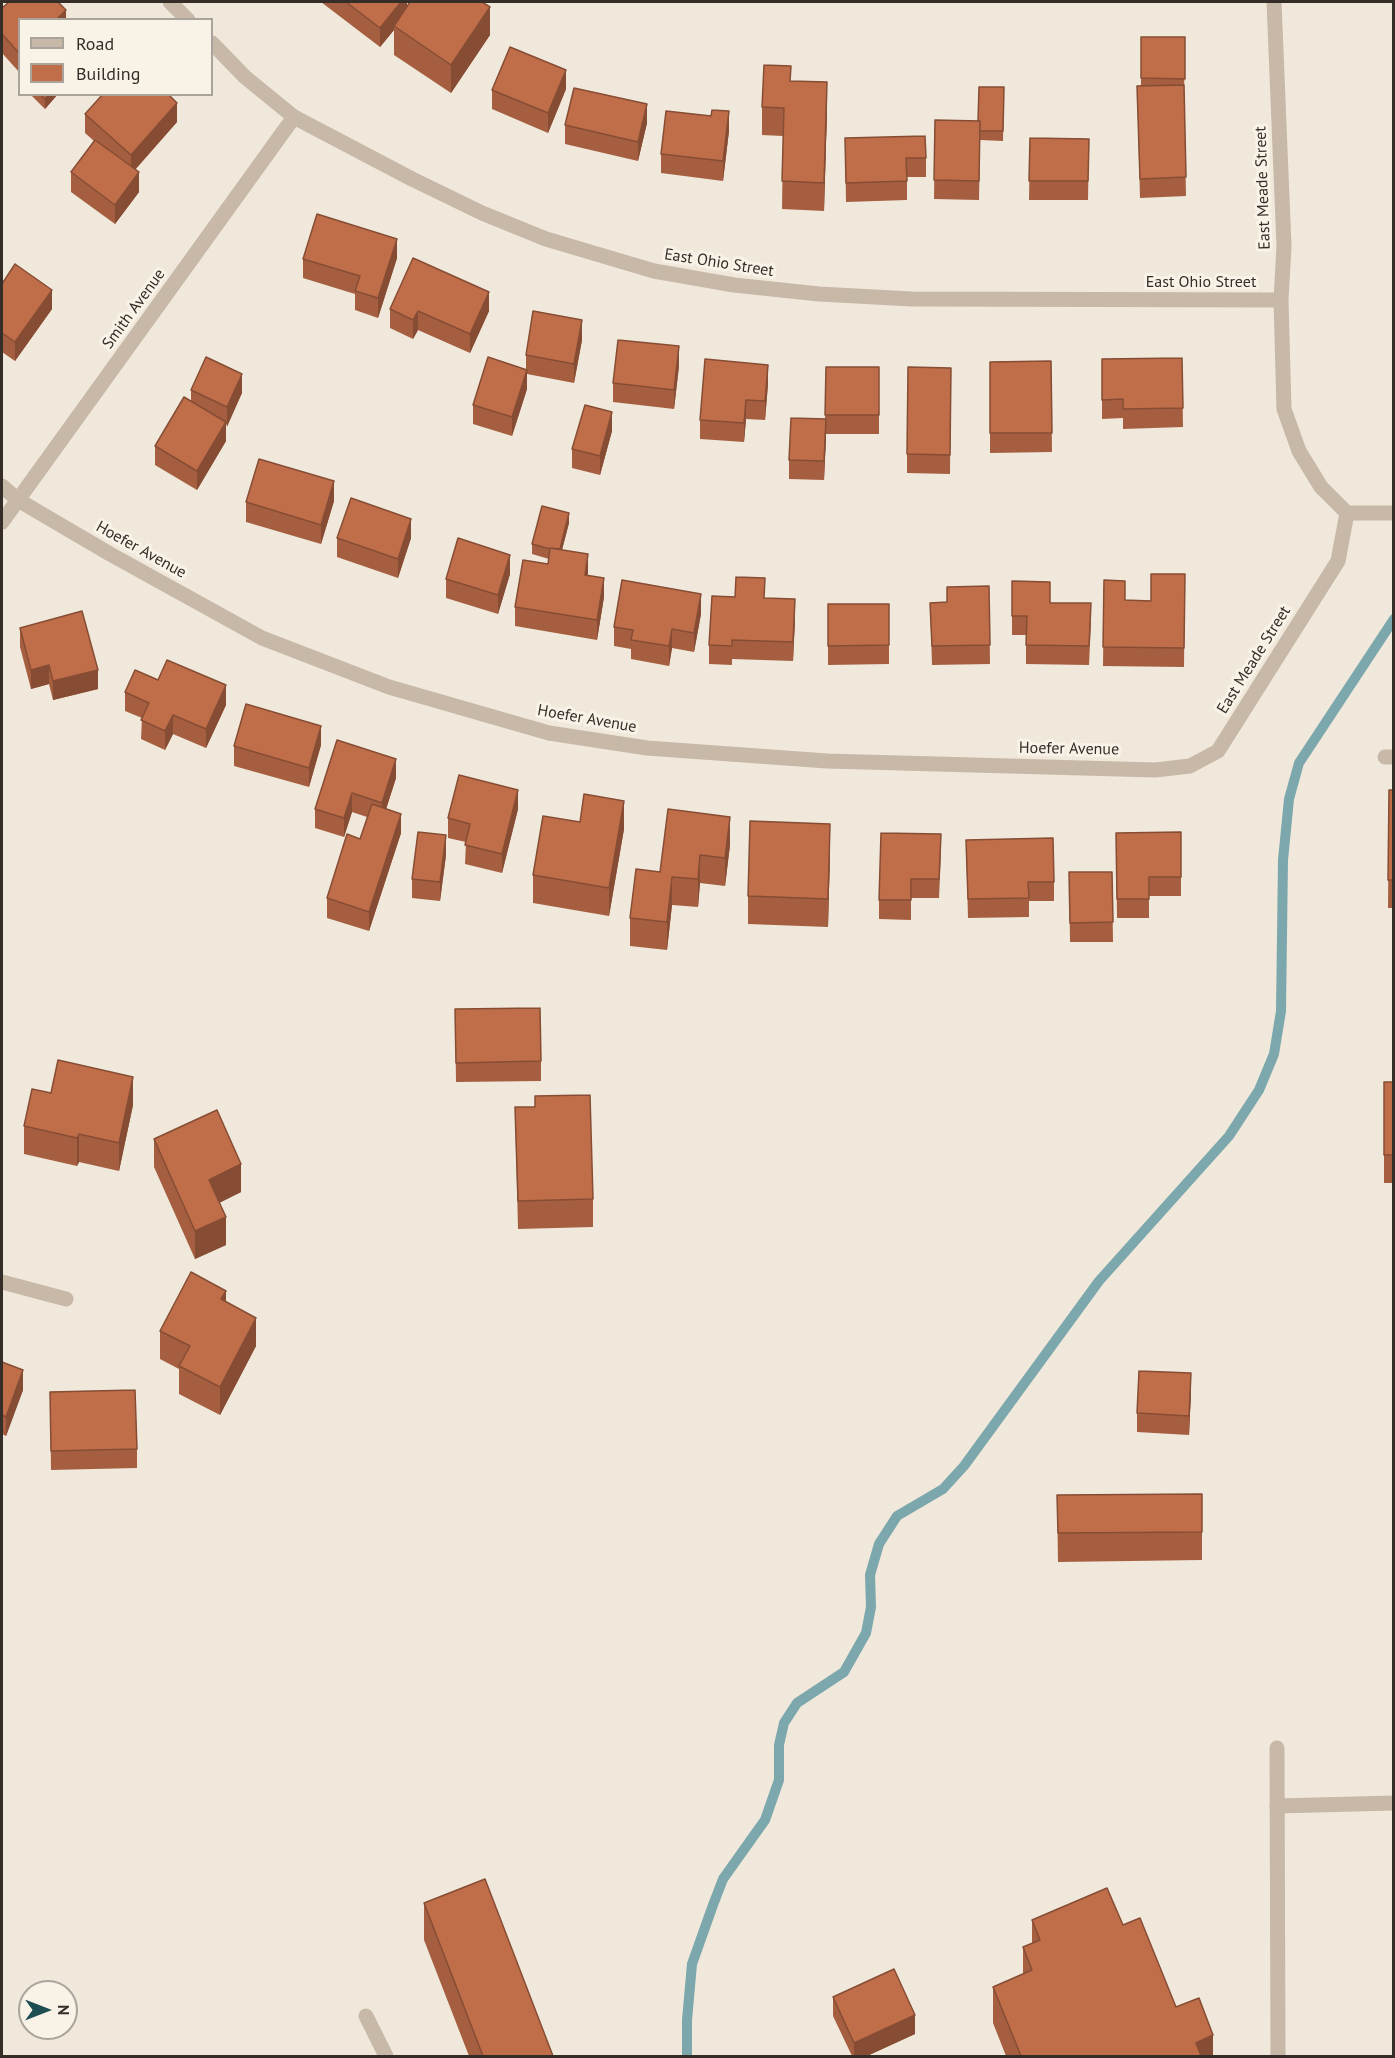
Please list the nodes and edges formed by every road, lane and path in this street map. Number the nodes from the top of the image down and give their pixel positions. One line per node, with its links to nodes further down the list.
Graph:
1 (170, 2): 3 (street)
2 (1275, 2): 6 (street, East Meade Street)
3 (186, 18)
4 (213, 44): 5 (street, East Ohio Street)
5 (294, 117): 6 (street, East Ohio Street); 8 (street, Smith Avenue)
6 (1281, 300): 9 (street, East Meade Street)
7 (2, 486): 8 (street, Hoefer Avenue)
8 (18, 500): 11 (street, Smith Avenue); 12 (street, Hoefer Avenue)
9 (1347, 513): 10 (street); 12 (street, East Meade Street)
10 (1390, 513)
11 (2, 522)
12 (1218, 751)
13 (2, 1282): 14 (street)
14 (66, 1299)
15 (1276, 1748): 17 (street)
16 (1394, 1803): 17 (street)
17 (1276, 1806): 20 (street)
18 (366, 2016): 19 (street)
19 (386, 2056)
20 (1278, 2056)

